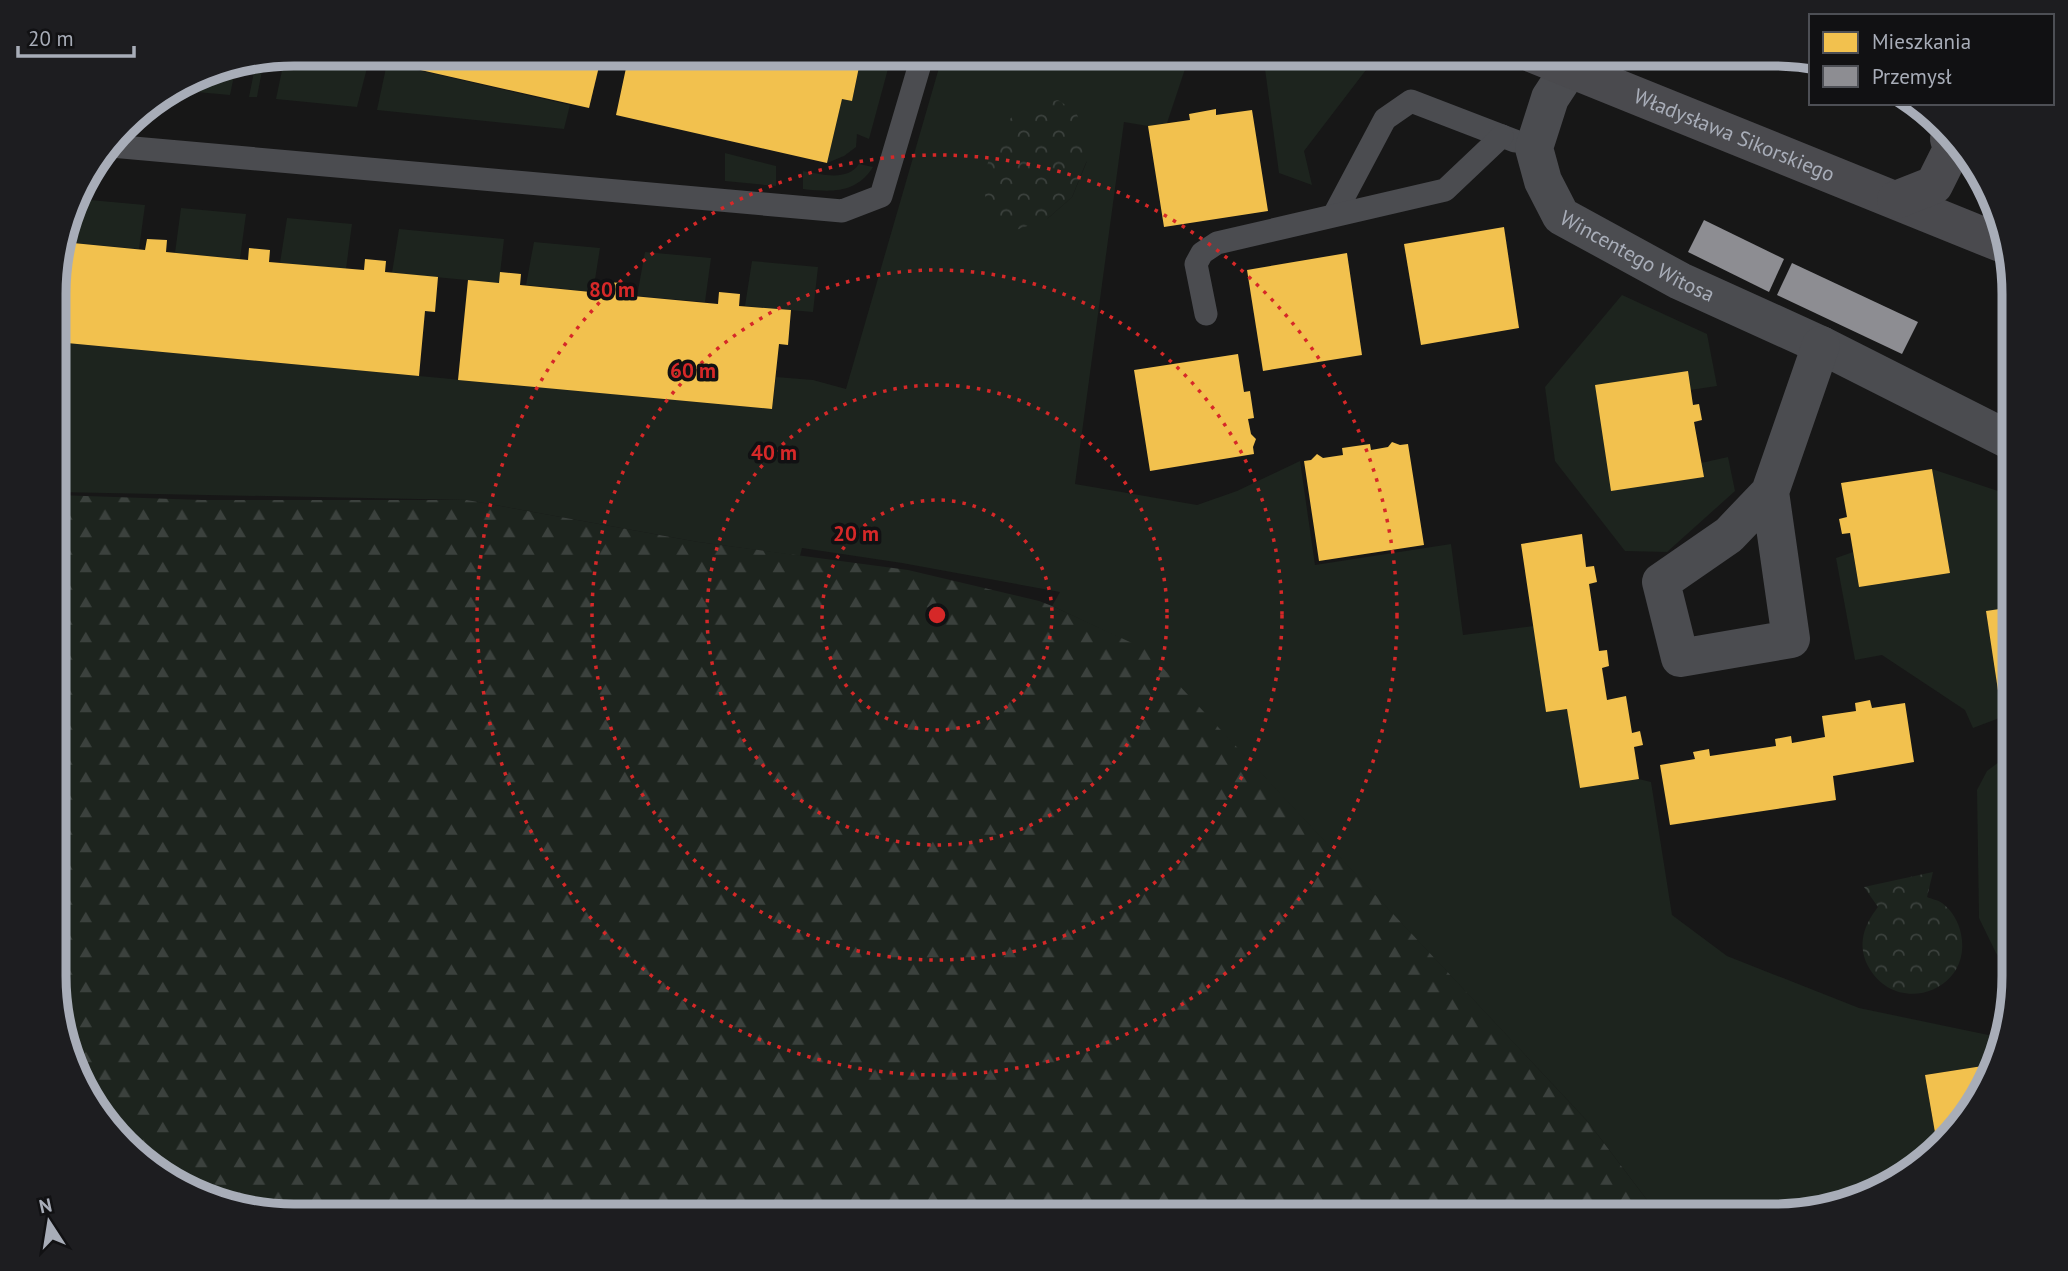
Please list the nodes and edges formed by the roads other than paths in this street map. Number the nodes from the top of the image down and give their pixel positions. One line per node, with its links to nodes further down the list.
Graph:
1 (1562, 66): 3 (street, Władysława Sikorskiego)
2 (919, 67): 5 (lane)
3 (1569, 69): 4 (street); 7 (street, Władysława Sikorskiego)
4 (1518, 142): 8 (lane); 8 (lane); 11 (street, Wincentego Witosa)
5 (121, 147)
6 (1951, 152): 7 (street)
7 (1896, 200): 9 (street, Władysława Sikorskiego)
8 (1334, 215): 10 (lane)
9 (1994, 240)
10 (1206, 314)
11 (1821, 345): 12 (street, Wincentego Witosa); 13 (street)
12 (2001, 436)
13 (1770, 492)

